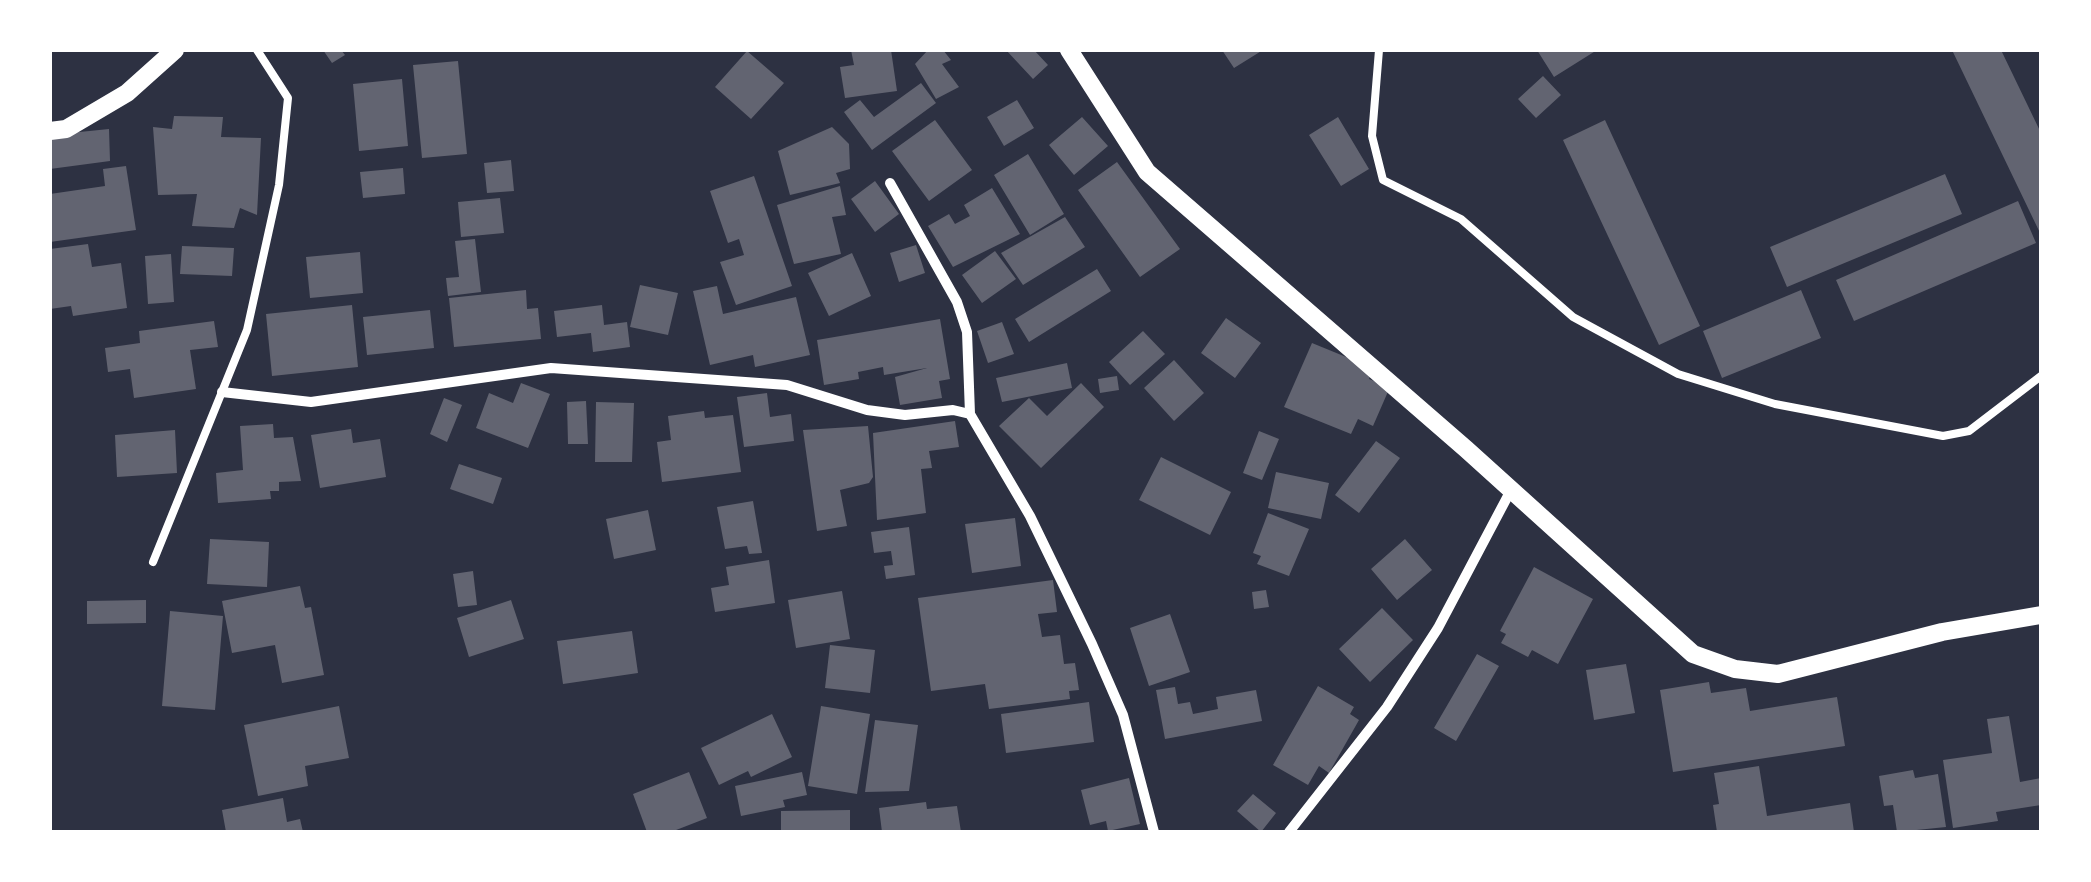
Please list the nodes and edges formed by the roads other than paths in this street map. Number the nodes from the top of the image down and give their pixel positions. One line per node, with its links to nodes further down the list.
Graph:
1 (175, 50): 5 (street)
2 (257, 50): 8 (lane)
3 (1069, 50): 10 (street)
4 (1379, 50): 7 (lane)
5 (50, 130)
6 (890, 183): 9 (street)
7 (2041, 376)
8 (222, 392): 9 (street); 11 (lane)
9 (970, 414): 13 (street)
10 (1511, 490): 12 (street); 14 (street)
11 (153, 562)
12 (2041, 615)
13 (1154, 832)
14 (1289, 832)

